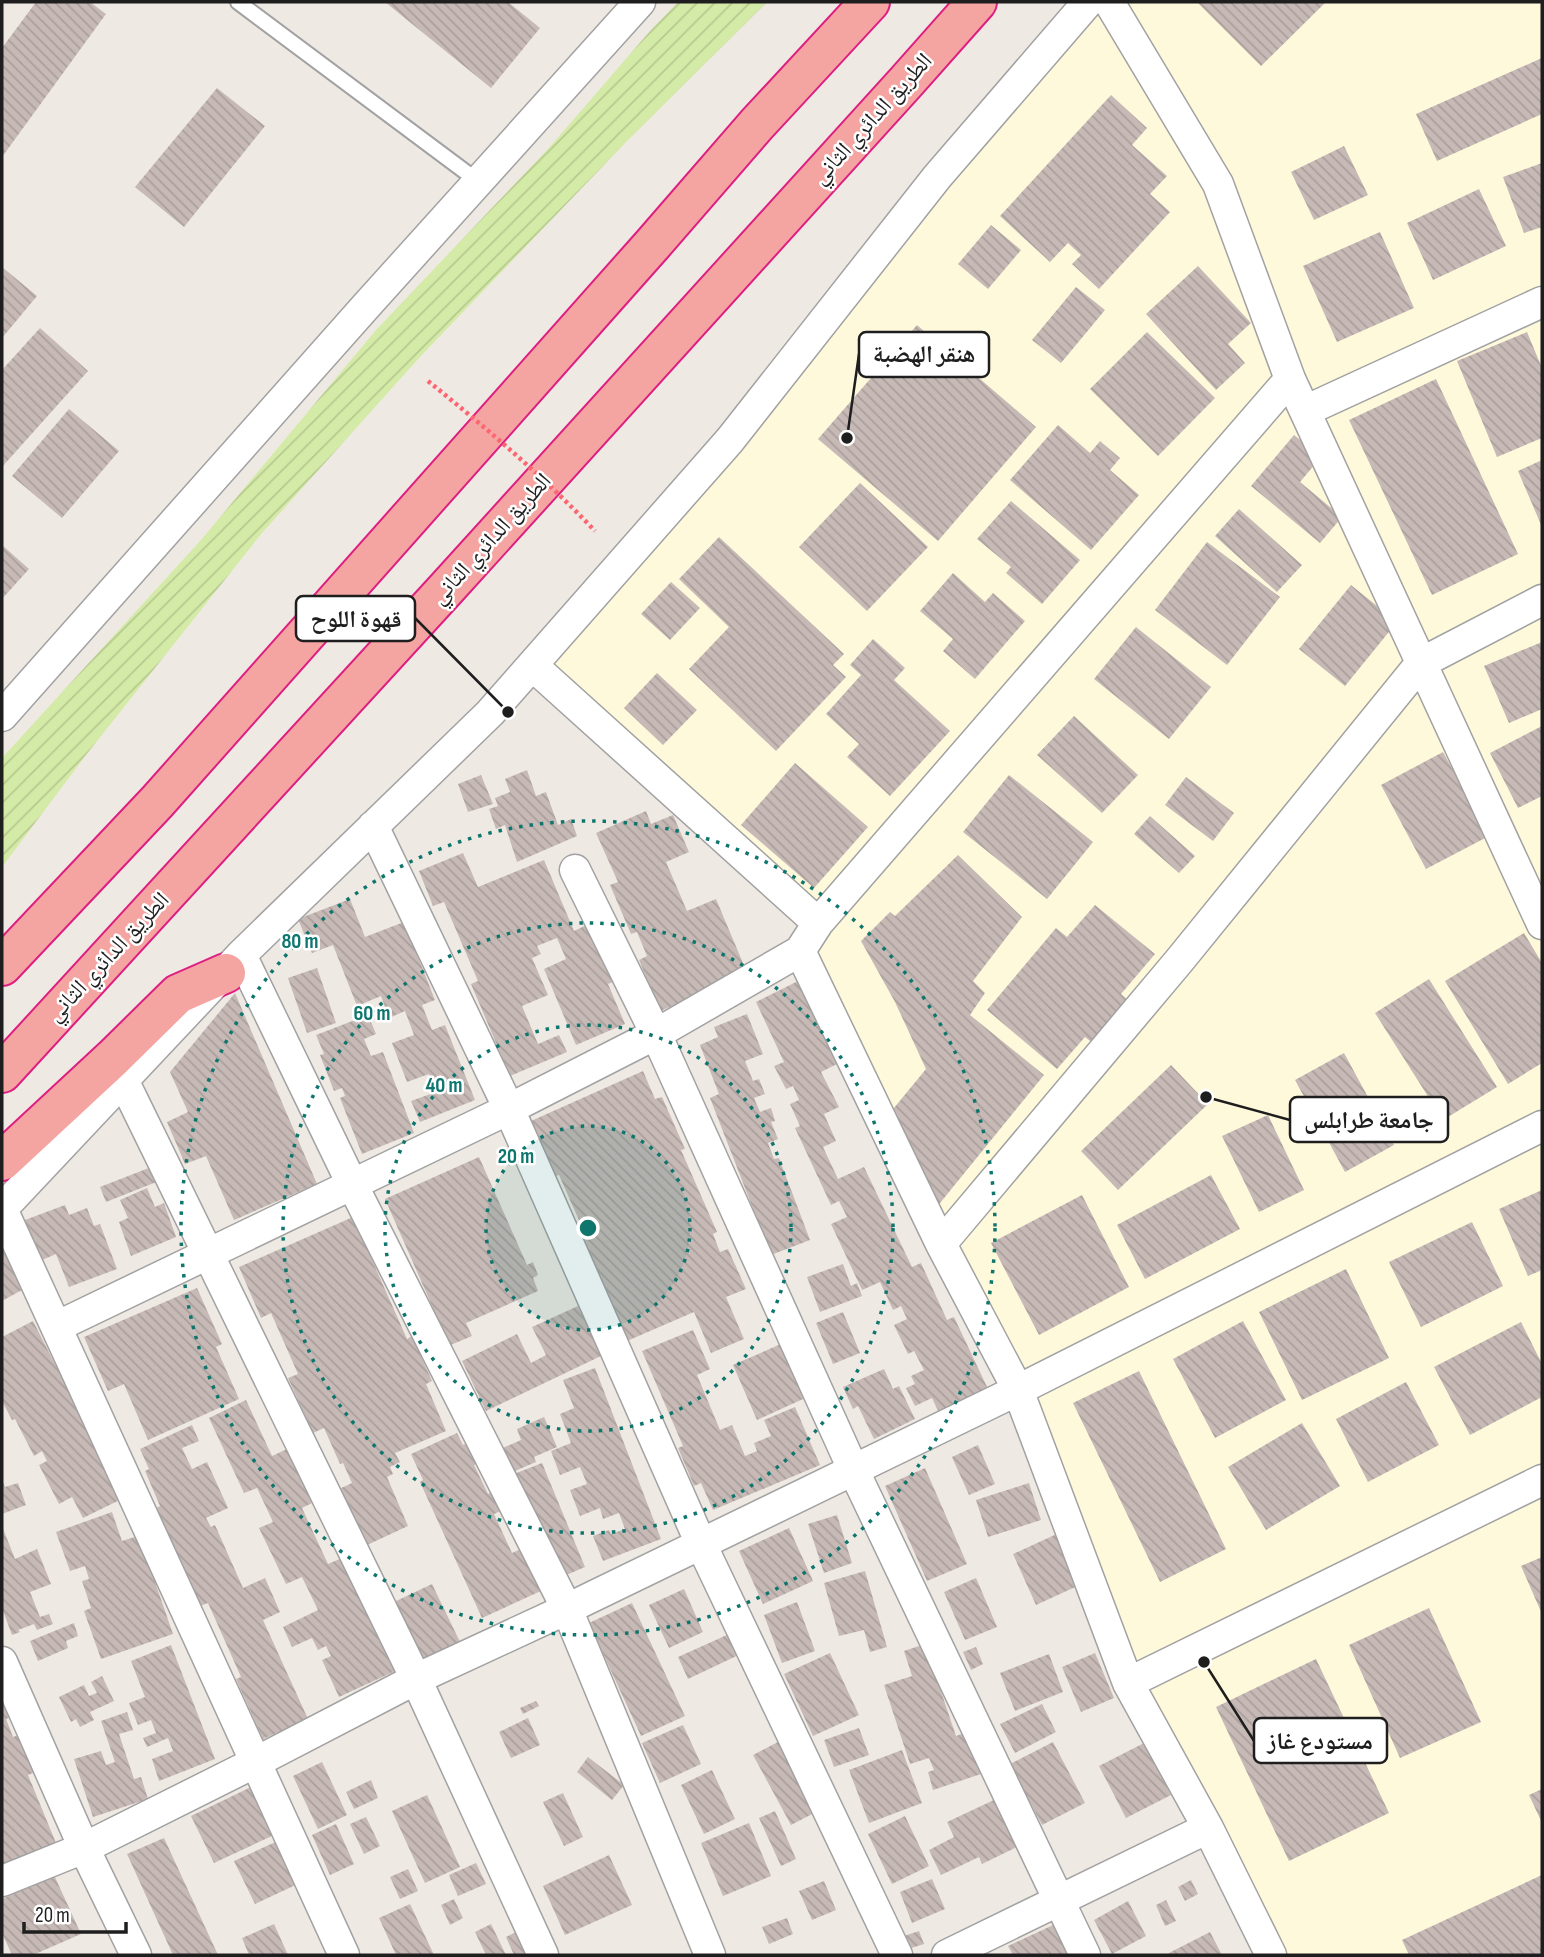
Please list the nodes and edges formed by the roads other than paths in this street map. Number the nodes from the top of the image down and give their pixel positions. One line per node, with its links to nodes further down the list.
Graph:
1 (238, 2): 7 (lane)
2 (640, 2): 7 (street)
3 (870, 2): 19 (highway)
4 (977, 2): 25 (highway, الطريق الدائري الثاني)
5 (1088, 2): 13 (street)
6 (1109, 2): 9 (street)
7 (479, 182): 14 (street)
8 (1542, 302): 10 (street)
9 (1290, 379): 10 (street); 18 (street)
10 (1305, 411): 12 (street)
11 (1542, 600): 12 (street)
12 (1421, 663): 17 (street); 32 (street)
13 (533, 666): 15 (street); 18 (street)
14 (2, 716)
15 (373, 826): 22 (street); 27 (street)
16 (575, 870): 24 (street)
17 (1538, 906)
18 (818, 923): 20 (street)
19 (42, 924): 21 (highway); 23 (highway)
20 (800, 951): 24 (street); 32 (street)
21 (2, 953)
22 (234, 964): 26 (street); 29 (highway); 30 (street)
23 (2, 966)
24 (656, 1034): 27 (street); 36 (street)
25 (2, 1073)
26 (124, 1082): 31 (street); 33 (street)
27 (509, 1109): 30 (street); 38 (street)
28 (1542, 1126): 35 (street)
29 (2, 1161)
30 (352, 1184): 33 (street); 39 (street)
31 (2, 1209): 34 (street)
32 (941, 1244): 35 (street)
33 (207, 1255): 34 (street); 41 (street)
34 (56, 1327): 43 (street)
35 (1018, 1390): 36 (street); 42 (street)
36 (853, 1469): 38 (street); 47 (street)
37 (1542, 1480): 42 (street)
38 (701, 1544): 39 (street); 52 (street)
39 (567, 1609): 41 (street); 51 (street)
40 (2, 1662): 45 (street)
41 (416, 1679): 43 (street); 50 (street)
42 (1128, 1683): 44 (street)
43 (256, 1762): 45 (street); 49 (street)
44 (1208, 1828): 47 (street); 55 (street)
45 (84, 1848): 46 (street); 48 (street)
46 (2, 1881)
47 (1059, 1900): 53 (street); 54 (street)
48 (136, 1955)
49 (344, 1955)
50 (543, 1955)
51 (709, 1955)
52 (897, 1955)
53 (947, 1955)
54 (1085, 1955)
55 (1271, 1955)

